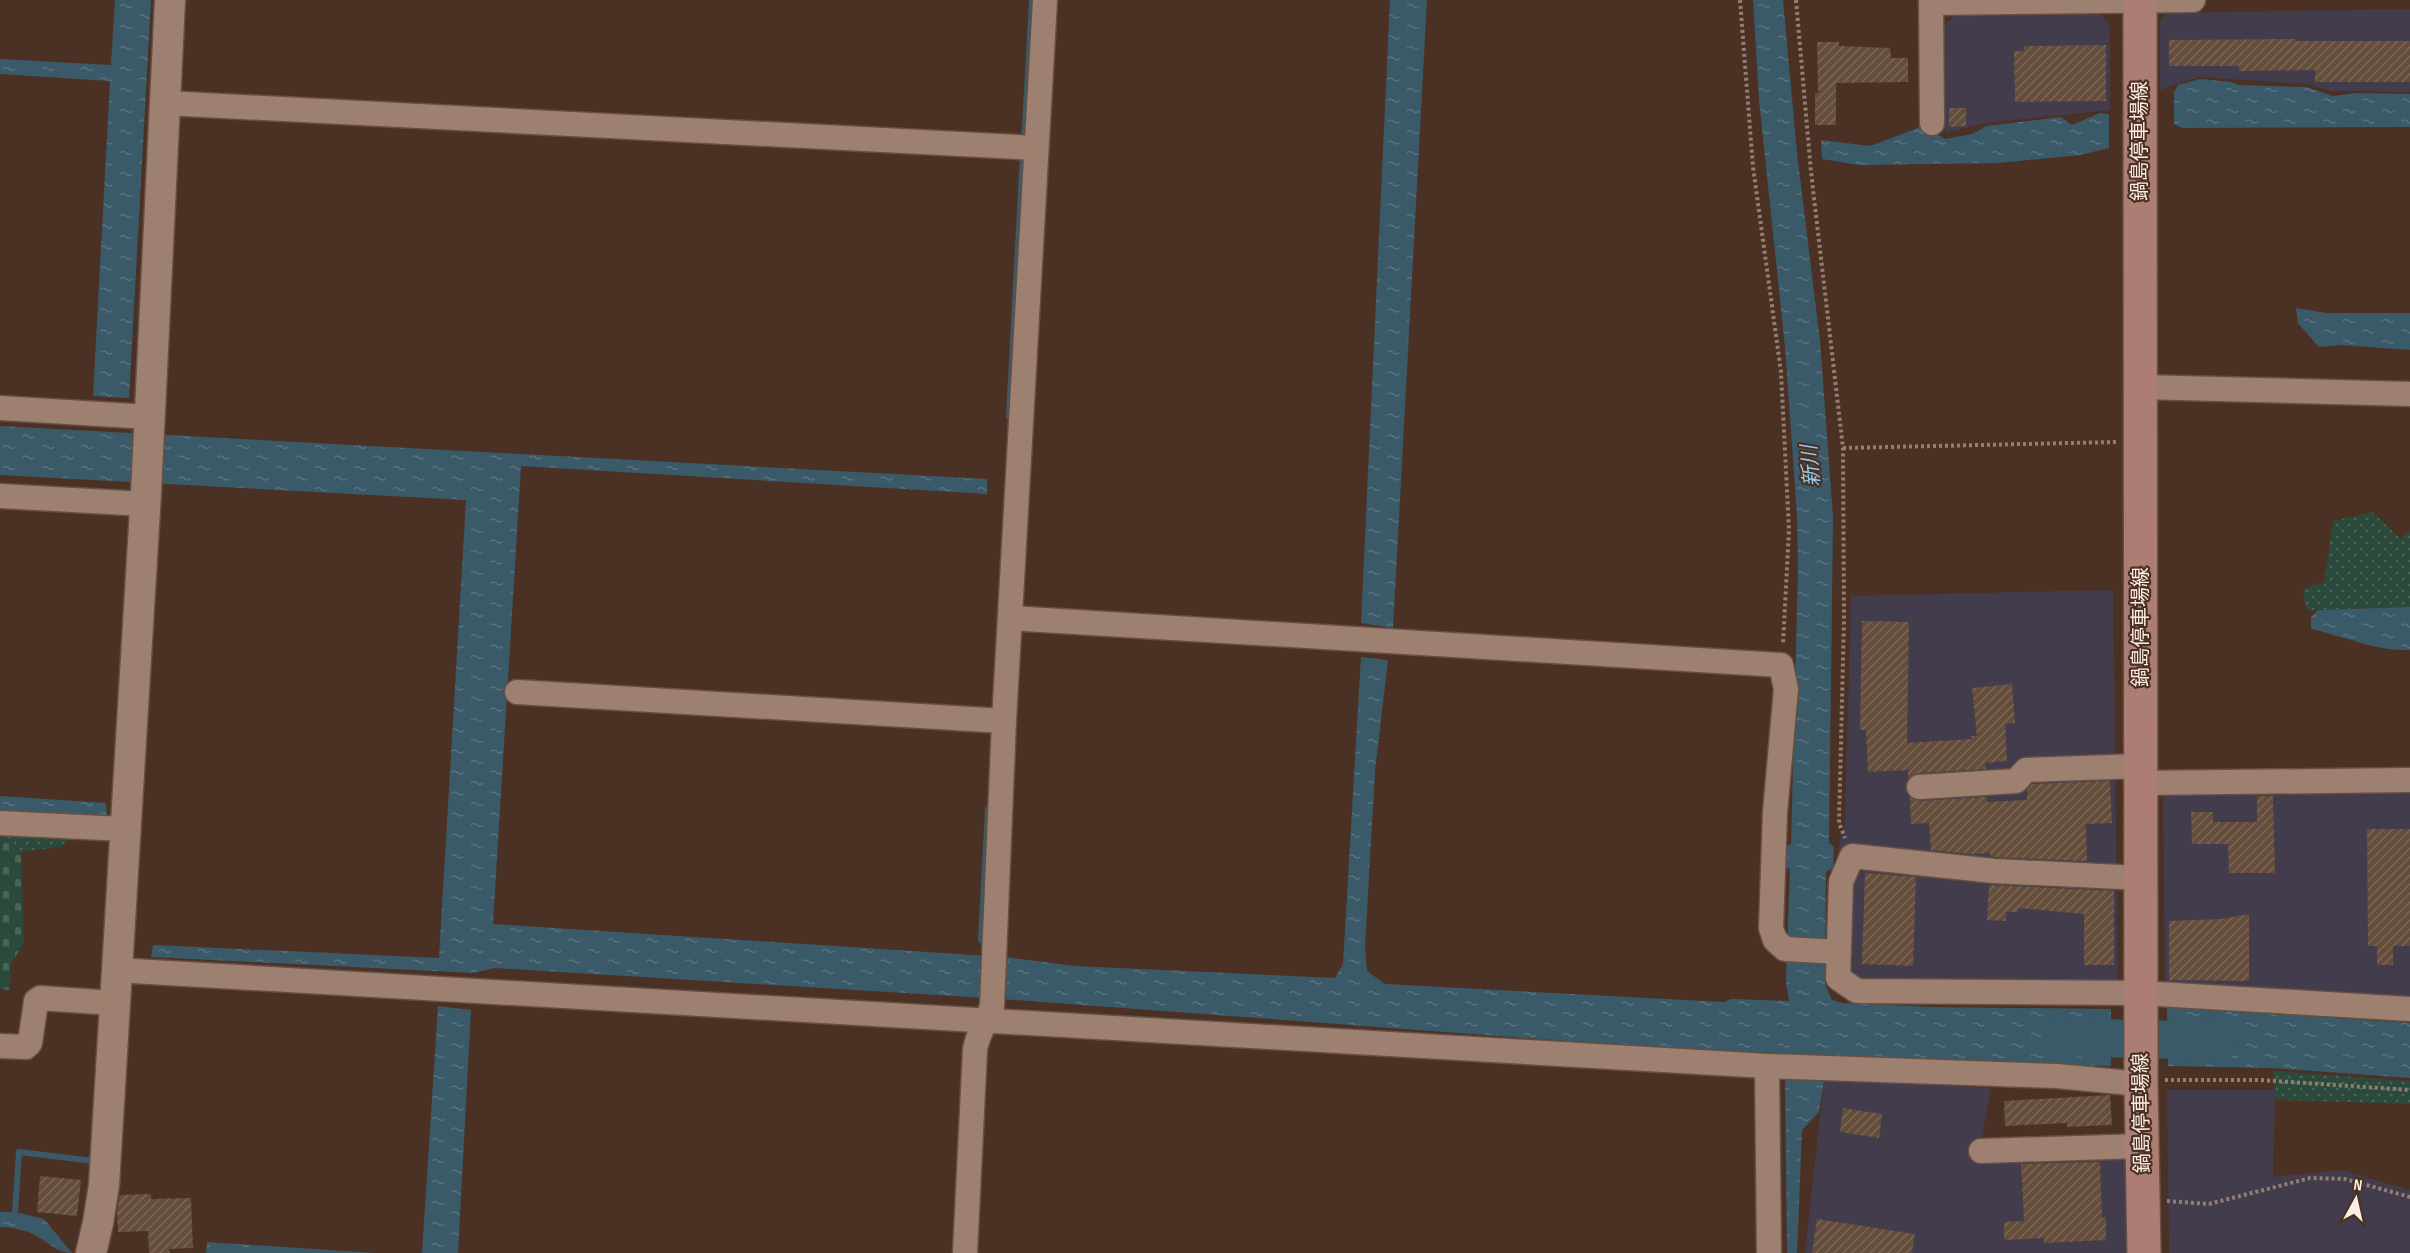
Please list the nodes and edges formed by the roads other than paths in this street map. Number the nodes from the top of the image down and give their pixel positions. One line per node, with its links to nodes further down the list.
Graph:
1 (171, 0): 6 (street)
2 (1045, 0): 8 (street)
3 (2140, 0): 4 (street); 5 (street); 9 (main road, 鍋島停車場線)
4 (2193, 0)
5 (1931, 2): 7 (street)
6 (165, 103): 8 (street); 12 (street)
7 (1932, 123)
8 (1036, 148): 15 (street)
9 (2140, 387): 10 (street); 18 (main road, 鍋島停車場線)
10 (2410, 394)
11 (0, 408): 12 (street)
12 (149, 423): 14 (street)
13 (0, 496): 14 (street)
14 (145, 498): 22 (street)
15 (1010, 618): 17 (street); 24 (street)
16 (517, 692): 17 (street)
17 (997, 720): 29 (street)
18 (2141, 775): 19 (street); 20 (street); 23 (main road, 鍋島停車場線)
19 (2410, 780)
20 (1919, 787)
21 (0, 823): 22 (street)
22 (124, 829): 25 (street)
23 (2141, 878): 24 (street); 26 (main road, 鍋島停車場線)
24 (1835, 952): 26 (street)
25 (116, 970): 27 (street); 29 (street)
26 (2141, 993): 28 (street); 32 (main road, 鍋島停車場線)
27 (114, 1003): 30 (street); 35 (street)
28 (2410, 1009)
29 (990, 1013): 31 (street); 36 (street)
30 (0, 1046)
31 (1767, 1066): 32 (street); 37 (street)
32 (2141, 1084): 33 (main road, 鍋島停車場線)
33 (2142, 1146): 34 (street); 38 (main road, 鍋島停車場線)
34 (1981, 1151)
35 (90, 1253)
36 (965, 1253)
37 (1769, 1253)
38 (2144, 1253)

